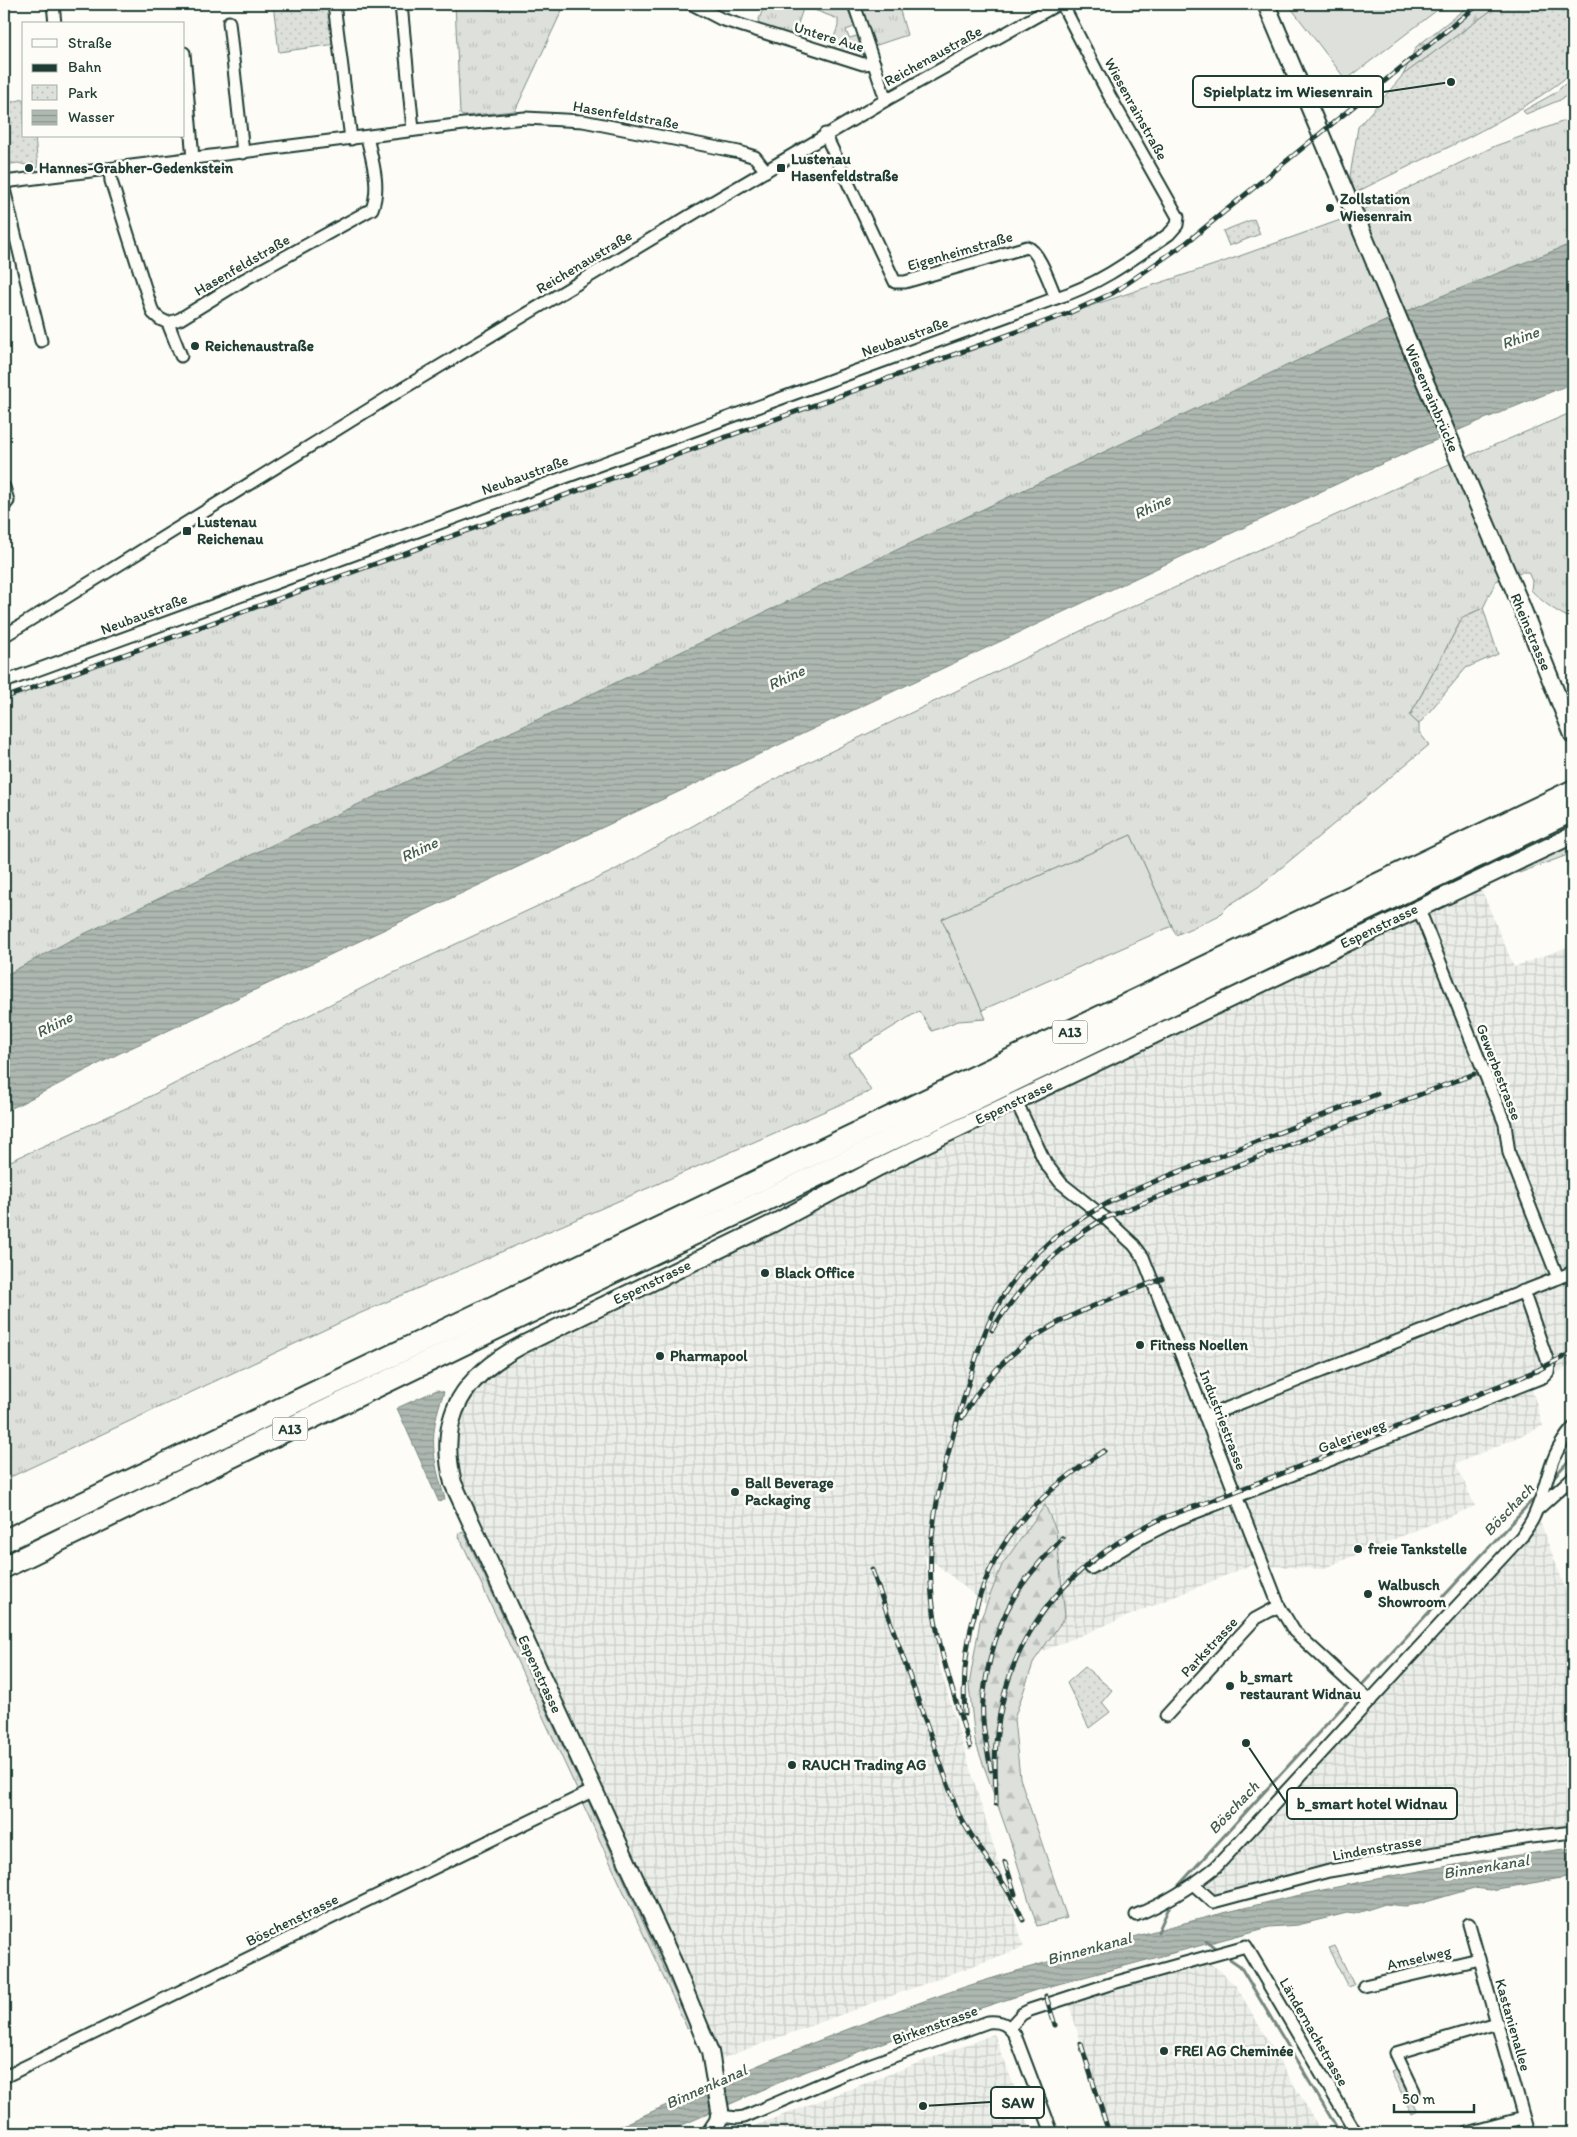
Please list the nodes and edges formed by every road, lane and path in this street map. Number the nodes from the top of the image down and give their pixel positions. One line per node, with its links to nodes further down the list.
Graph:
1 (53, 4): 9 (street)
2 (334, 4): 17 (street)
3 (401, 4): 14 (street)
4 (692, 4): 11 (street, Untere Aue)
5 (854, 4): 11 (street, Untere Aue)
6 (1058, 4): 13 (street, Reichenaustraße)
7 (1062, 4): 26 (street, Wiesenrainstraße)
8 (1266, 4): 32 (street, Wiesenrainbrücke)
9 (55, 22)
10 (229, 22): 18 (street)
11 (874, 64): 13 (street, Untere Aue)
12 (185, 65): 19 (street)
13 (886, 100): 15 (street, Reichenaustraße)
14 (413, 130): 16 (street, Hasenfeldstraße); 21 (street, Hasenfeldstraße)
15 (825, 134): 21 (street, Reichenaustraße); 26 (street, Eigenheimstraße)
16 (367, 137): 17 (street, Hasenfeldstraße); 27 (street, Hasenfeldstraße)
17 (351, 139): 18 (street, Hasenfeldstraße)
18 (243, 153): 19 (street, Hasenfeldstraße)
19 (193, 159): 20 (street, Hasenfeldstraße)
20 (110, 170): 23 (street, Hasenfeldstraße); 27 (street)
21 (766, 171): 33 (street, Reichenaustraße)
22 (4, 174): 23 (street, Hasenfeldstraße)
23 (28, 179): 24 (street, Hasenfeldstraße)
24 (4, 182)
25 (4, 188): 28 (street)
26 (1056, 298): 34 (street, Neubaustraße)
27 (168, 323): 29 (street)
28 (41, 341)
29 (181, 356)
30 (4, 487): 31 (street)
31 (4, 506)
32 (1511, 585): 35 (street, Rheinstrasse)
33 (4, 636)
34 (4, 682)
35 (1573, 735)
36 (1573, 791): 49 (highway, A13)
37 (1573, 810): 50 (highway, A13)
38 (1573, 835): 39 (street, Espenstrasse)
39 (1418, 907): 40 (street, Espenstrasse); 42 (street, Gewerbestrasse)
40 (1016, 1101): 44 (street, Industriestrasse); 55 (street, Espenstrasse)
41 (1573, 1272): 42 (street)
42 (1558, 1278): 43 (street)
43 (1523, 1292): 44 (street); 47 (street, Galerieweg)
44 (1206, 1417): 47 (street, Industriestrasse)
45 (1573, 1428): 48 (street)
46 (1573, 1477): 48 (street)
47 (1237, 1498): 51 (street, Galerieweg); 52 (street, Industriestrasse)
48 (1533, 1518): 53 (street)
49 (4, 1541)
50 (4, 1567)
51 (1091, 1568)
52 (1279, 1606): 53 (street, Industriestrasse); 54 (street, Parkstrasse)
53 (1366, 1697): 57 (street)
54 (1166, 1716)
55 (594, 1790): 64 (street, Böschenstrasse); 67 (street, Espenstrasse)
56 (1573, 1832): 57 (street, Lindenstrasse)
57 (1194, 1885): 58 (street)
58 (1136, 1915)
59 (1470, 1924): 60 (street, Kastanienallee)
60 (1479, 1959): 61 (street, Amselweg); 62 (street, Kastanienallee)
61 (1364, 1986)
62 (1497, 2023): 65 (street); 66 (street, Kastanienallee)
63 (1010, 2027): 67 (street, Birkenstrasse); 68 (street); 69 (street, Ländernachstrasse)
64 (4, 2077)
65 (1414, 2091)
66 (1523, 2118): 70 (street); 71 (street, Kastanienallee)
67 (715, 2126)
68 (1052, 2133)
69 (1356, 2133)
70 (1467, 2133)
71 (1528, 2133)

